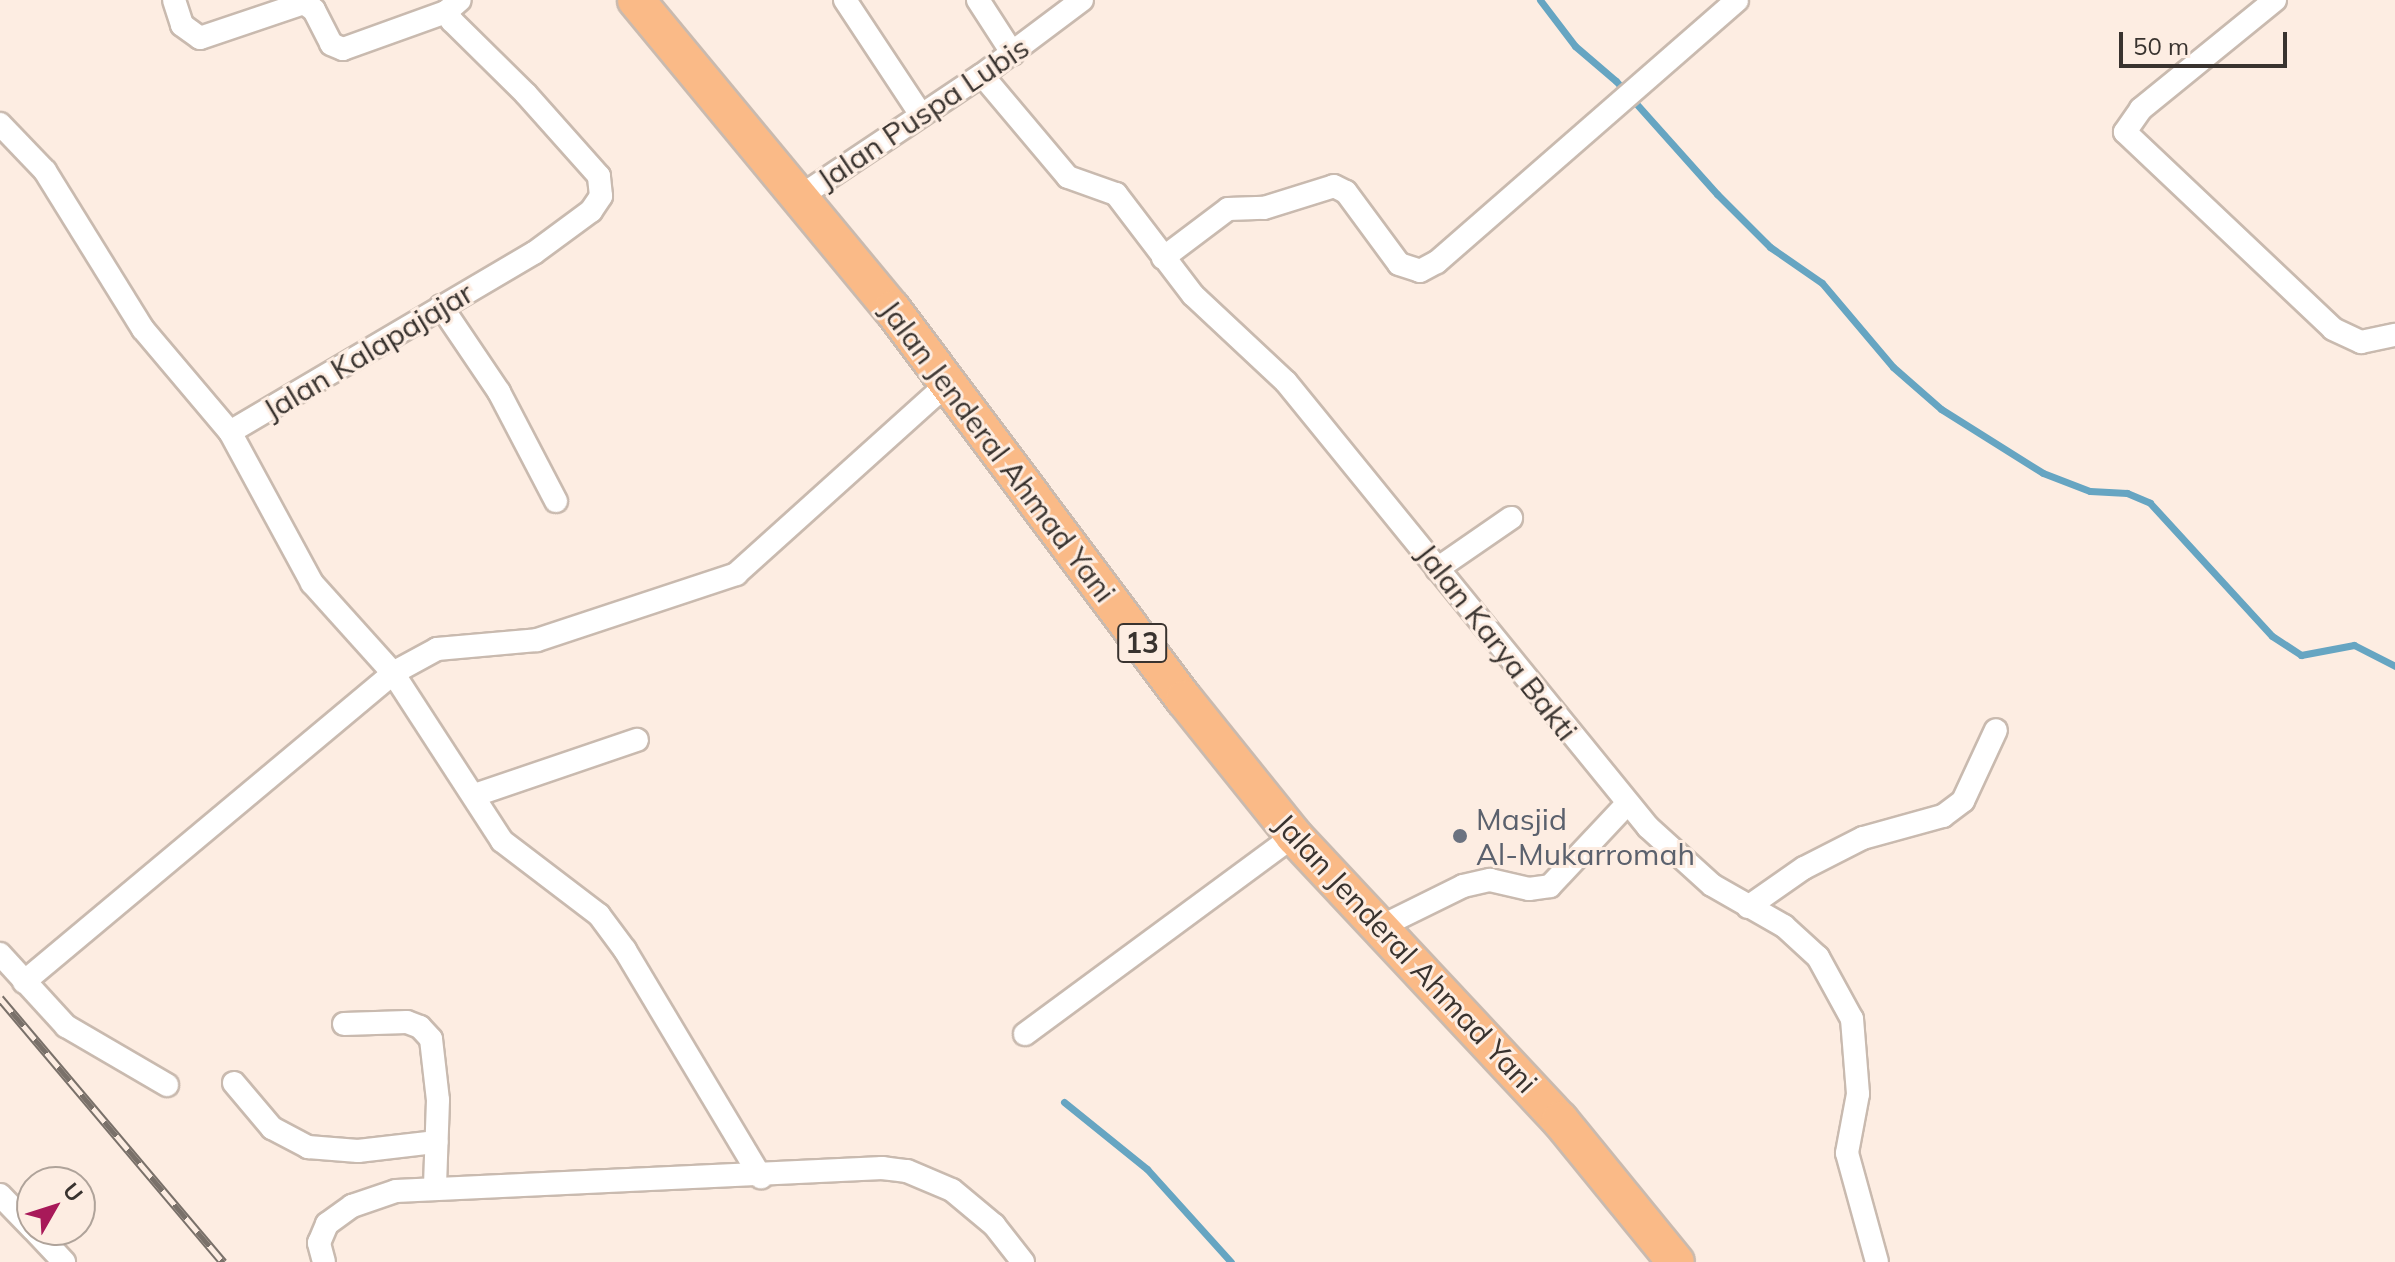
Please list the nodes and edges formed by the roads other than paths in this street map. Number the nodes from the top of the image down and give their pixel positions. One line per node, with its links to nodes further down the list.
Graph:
1 (174, 0): 8 (street)
2 (636, 0): 13 (highway, Jalan Jenderal Ahmad Yani / 13)
3 (845, 0): 11 (street)
4 (978, 0): 9 (street)
5 (1082, 0): 9 (street, Jalan Puspa Lubis)
6 (1737, 0): 14 (street)
7 (2275, 0): 16 (street)
8 (453, 6): 15 (street, Jalan Kalapajajar)
9 (1013, 54): 10 (street, Jalan Puspa Lubis)
10 (982, 75): 11 (street, Jalan Puspa Lubis); 14 (street, Jalan Karya Bakti)
11 (921, 115): 13 (street, Jalan Puspa Lubis)
12 (0, 124): 18 (street, Jalan Kalapajajar)
13 (801, 196): 17 (highway, Jalan Jenderal Ahmad Yani / 13)
14 (1163, 258): 21 (street, Jalan Karya Bakti)
15 (441, 306): 18 (street, Jalan Kalapajajar); 19 (street)
16 (2395, 335)
17 (947, 384): 22 (street); 27 (highway, Jalan Jenderal Ahmad Yani / 13)
18 (230, 432): 22 (street)
19 (556, 501)
20 (1511, 518): 21 (street)
21 (1437, 569): 26 (street, Jalan Karya Bakti)
22 (393, 673): 25 (street); 31 (street)
23 (1996, 730): 28 (street)
24 (637, 740): 25 (street)
25 (475, 795): 37 (street)
26 (1627, 804): 28 (street, Jalan Karya Bakti); 29 (street)
27 (1294, 836): 29 (highway, Jalan Jenderal Ahmad Yani / 13); 33 (street)
28 (1748, 907): 46 (street, Jalan Karya Bakti)
29 (1376, 929): 45 (highway, Jalan Jenderal Ahmad Yani / 13)
30 (0, 954): 31 (street)
31 (24, 982): 35 (street)
32 (344, 1024): 36 (street)
33 (1025, 1034)
34 (234, 1083): 36 (street)
35 (167, 1085)
36 (436, 1142): 38 (street)
37 (761, 1177): 38 (street); 44 (street)
38 (435, 1187): 43 (street)
39 (0, 1195): 40 (street)
40 (16, 1211)
41 (49, 1246): 42 (street)
42 (64, 1262)
43 (324, 1262)
44 (1023, 1262)
45 (1676, 1262)
46 (1877, 1262)

